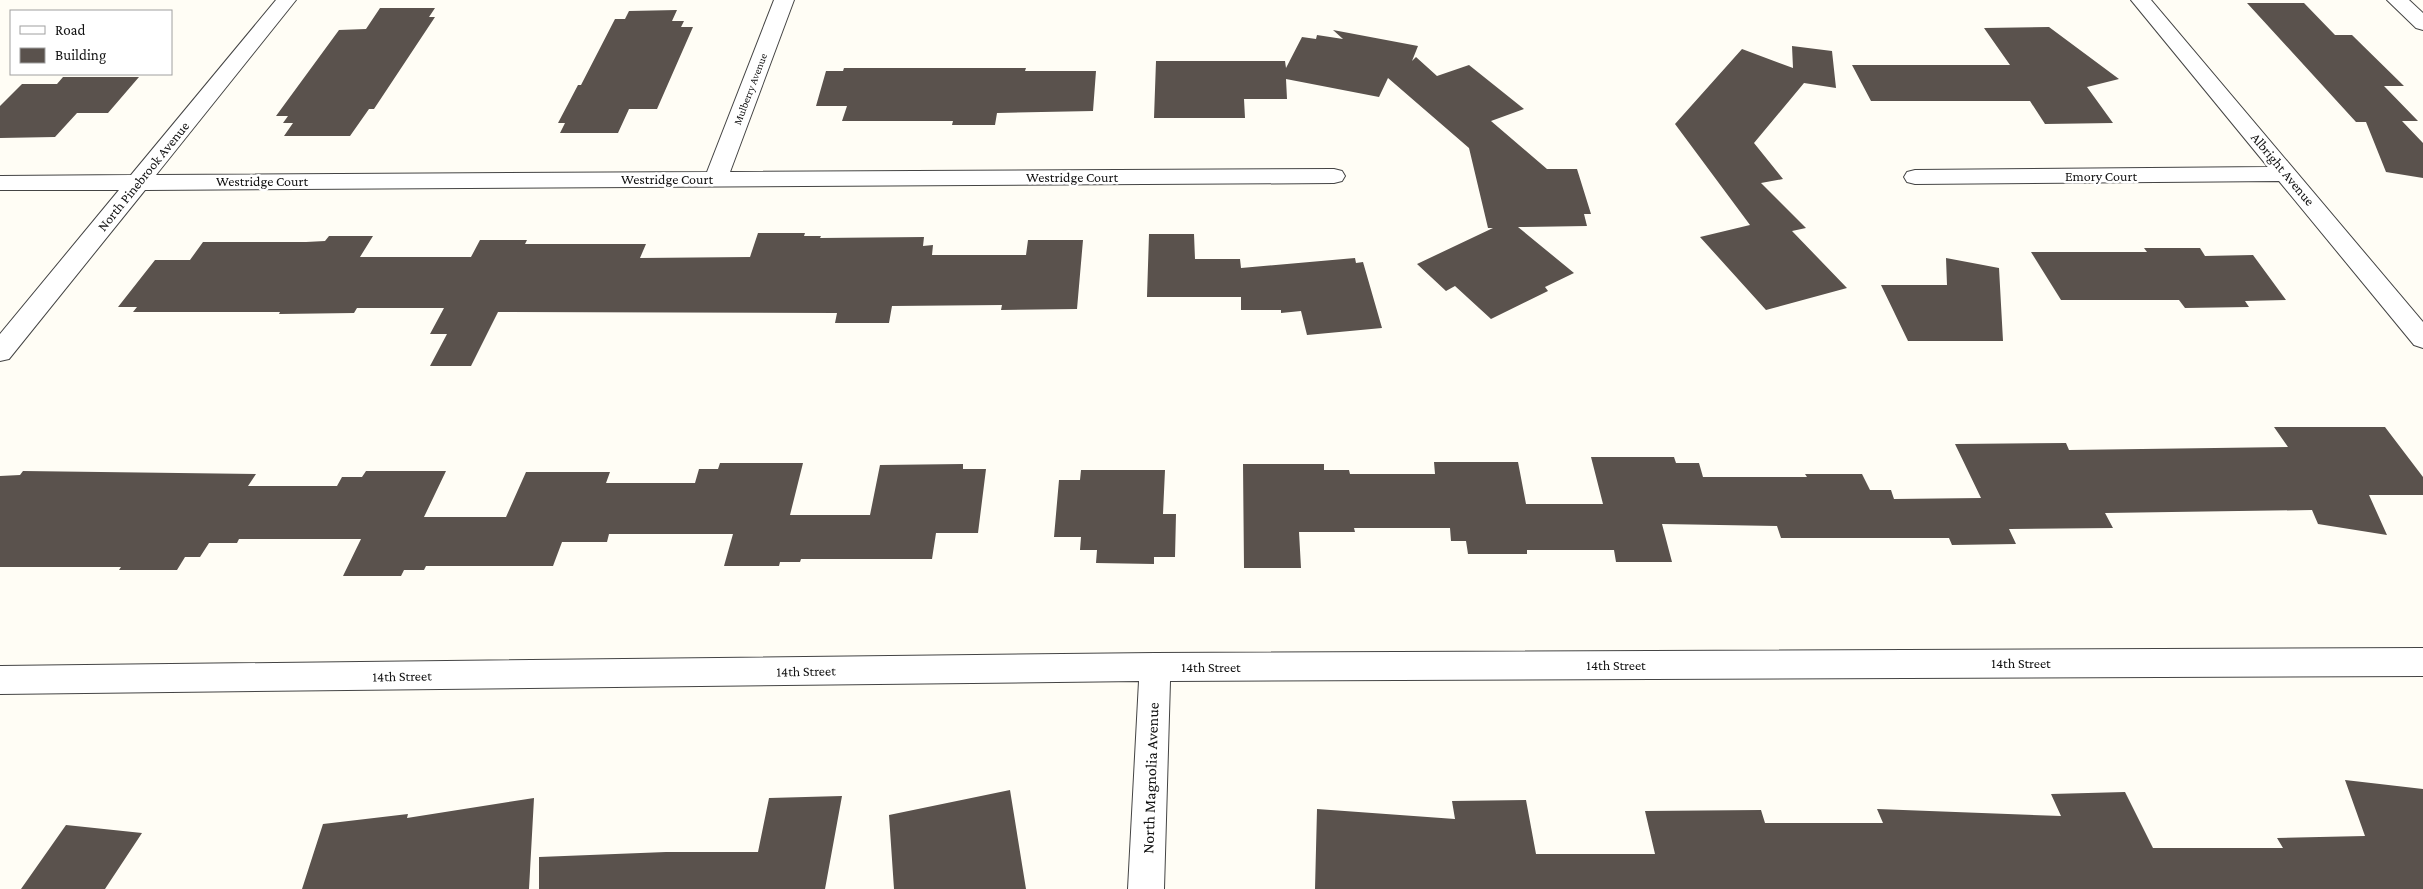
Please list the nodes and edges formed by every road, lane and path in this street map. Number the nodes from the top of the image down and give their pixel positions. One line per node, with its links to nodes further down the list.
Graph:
1 (286, 0): 10 (street, North Pinebrook Avenue)
2 (784, 0): 9 (street, Mulberry Avenue)
3 (2141, 0): 6 (street, Albright Avenue)
4 (2398, 0): 5 (street)
5 (2423, 24)
6 (2287, 174): 8 (street, Emory Court); 12 (street, Albright Avenue)
7 (1334, 176): 9 (street, Westridge Court)
8 (1915, 177)
9 (716, 179): 10 (street, Westridge Court)
10 (139, 181): 11 (street, Westridge Court); 13 (street, North Pinebrook Avenue)
11 (0, 183)
12 (2423, 339)
13 (0, 352)
14 (2423, 662): 15 (street, 14th Street)
15 (1155, 667): 16 (street, 14th Street); 17 (street, North Magnolia Avenue)
16 (0, 680)
17 (1146, 889)

